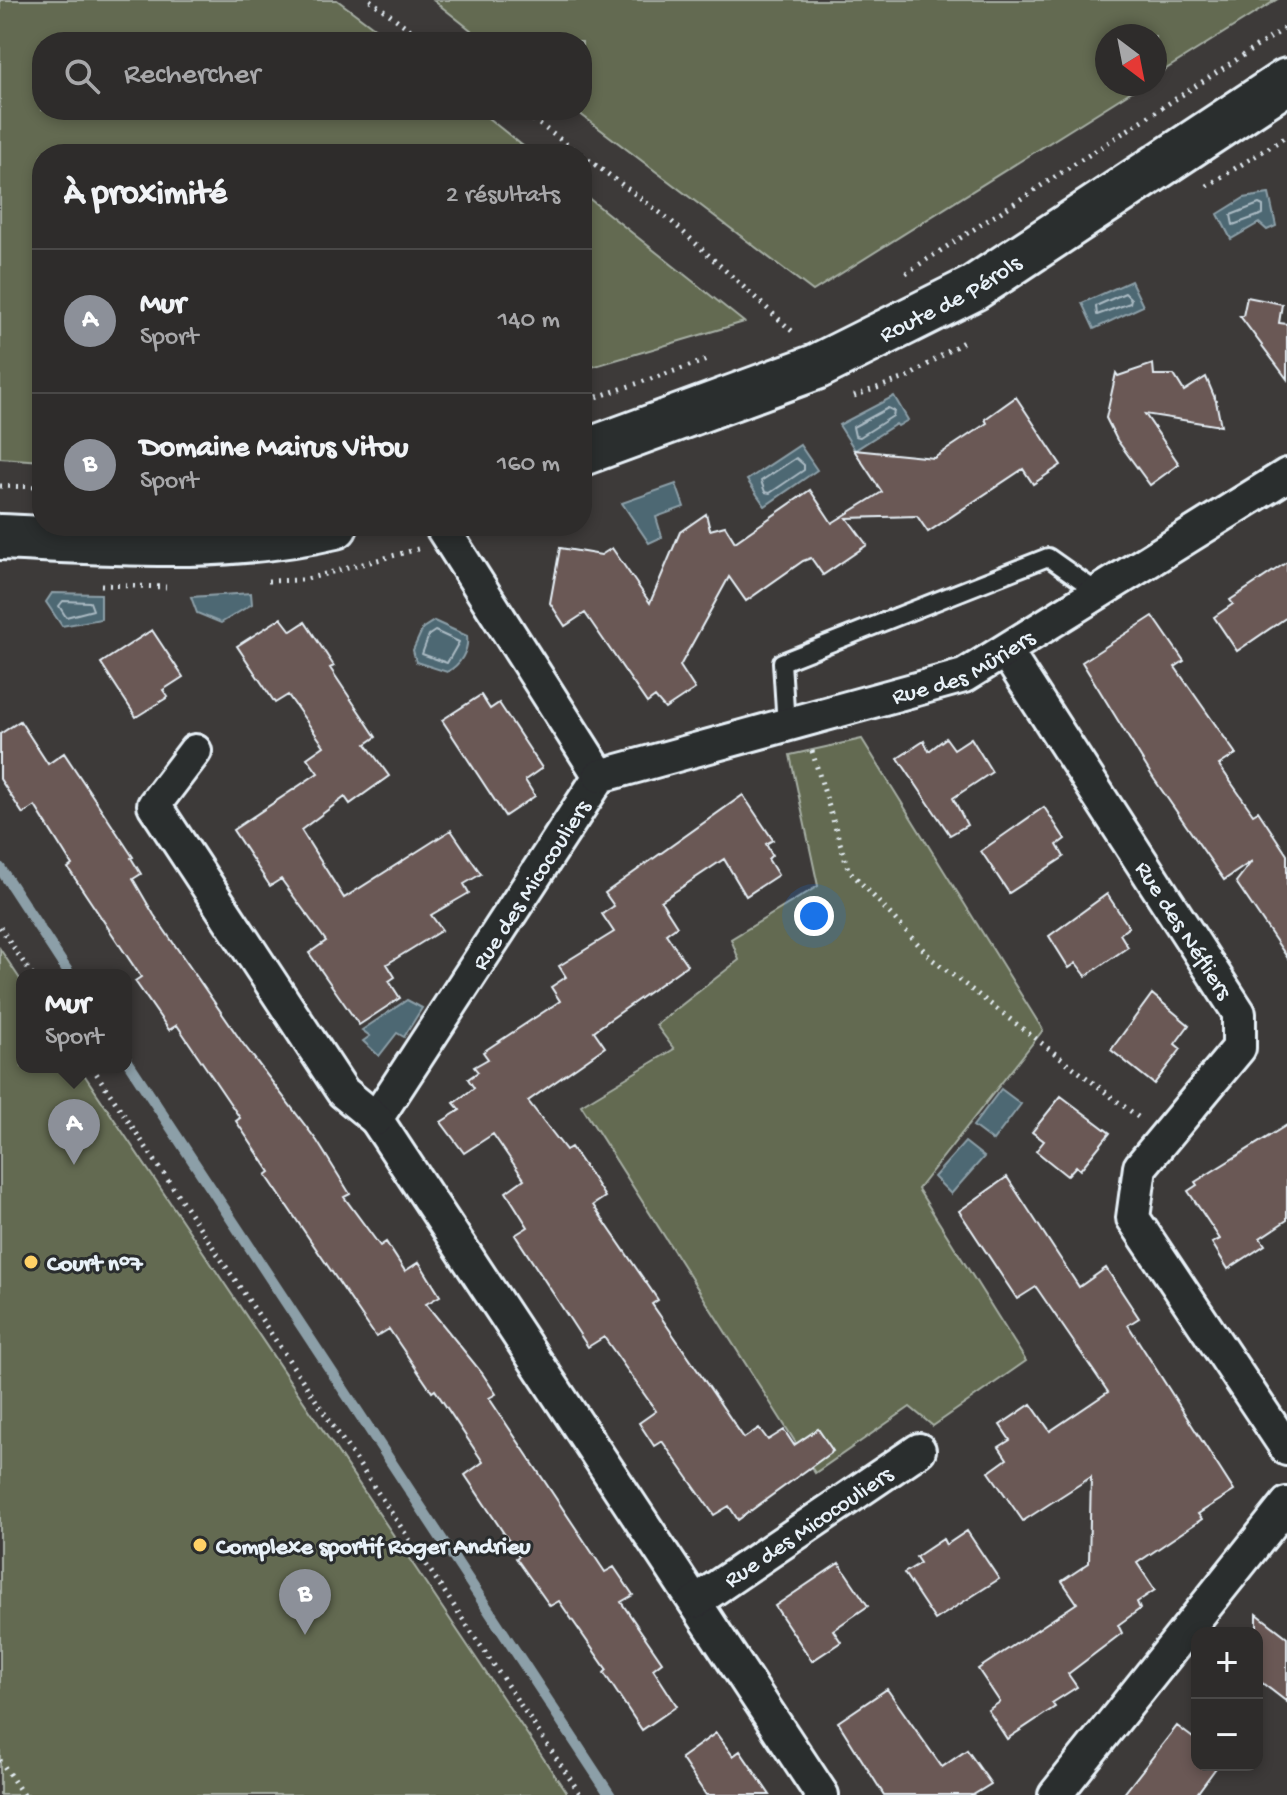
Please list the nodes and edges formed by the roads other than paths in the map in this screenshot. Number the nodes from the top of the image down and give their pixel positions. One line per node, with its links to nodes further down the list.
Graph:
1 (1287, 81): 2 (street, Route de Pérols)
2 (592, 449)
3 (1287, 475): 7 (street, Rue des Mûriers)
4 (276, 536): 6 (street)
5 (447, 536): 11 (street, Rue des Micocouliers)
6 (0, 537)
7 (1099, 593): 8 (street, Rue des Mûriers); 9 (lane)
8 (1006, 652): 9 (street, Rue des Mûriers); 13 (street, Rue des Néfliers)
9 (795, 723): 11 (street, Rue des Mûriers)
10 (195, 751): 12 (street)
11 (600, 776): 12 (street, Rue des Micocouliers)
12 (376, 1119): 16 (street)
13 (1287, 1449)
14 (919, 1450): 16 (street, Rue des Micocouliers)
15 (1287, 1504): 18 (street)
16 (695, 1602): 17 (street)
17 (822, 1795)
18 (1055, 1795)

